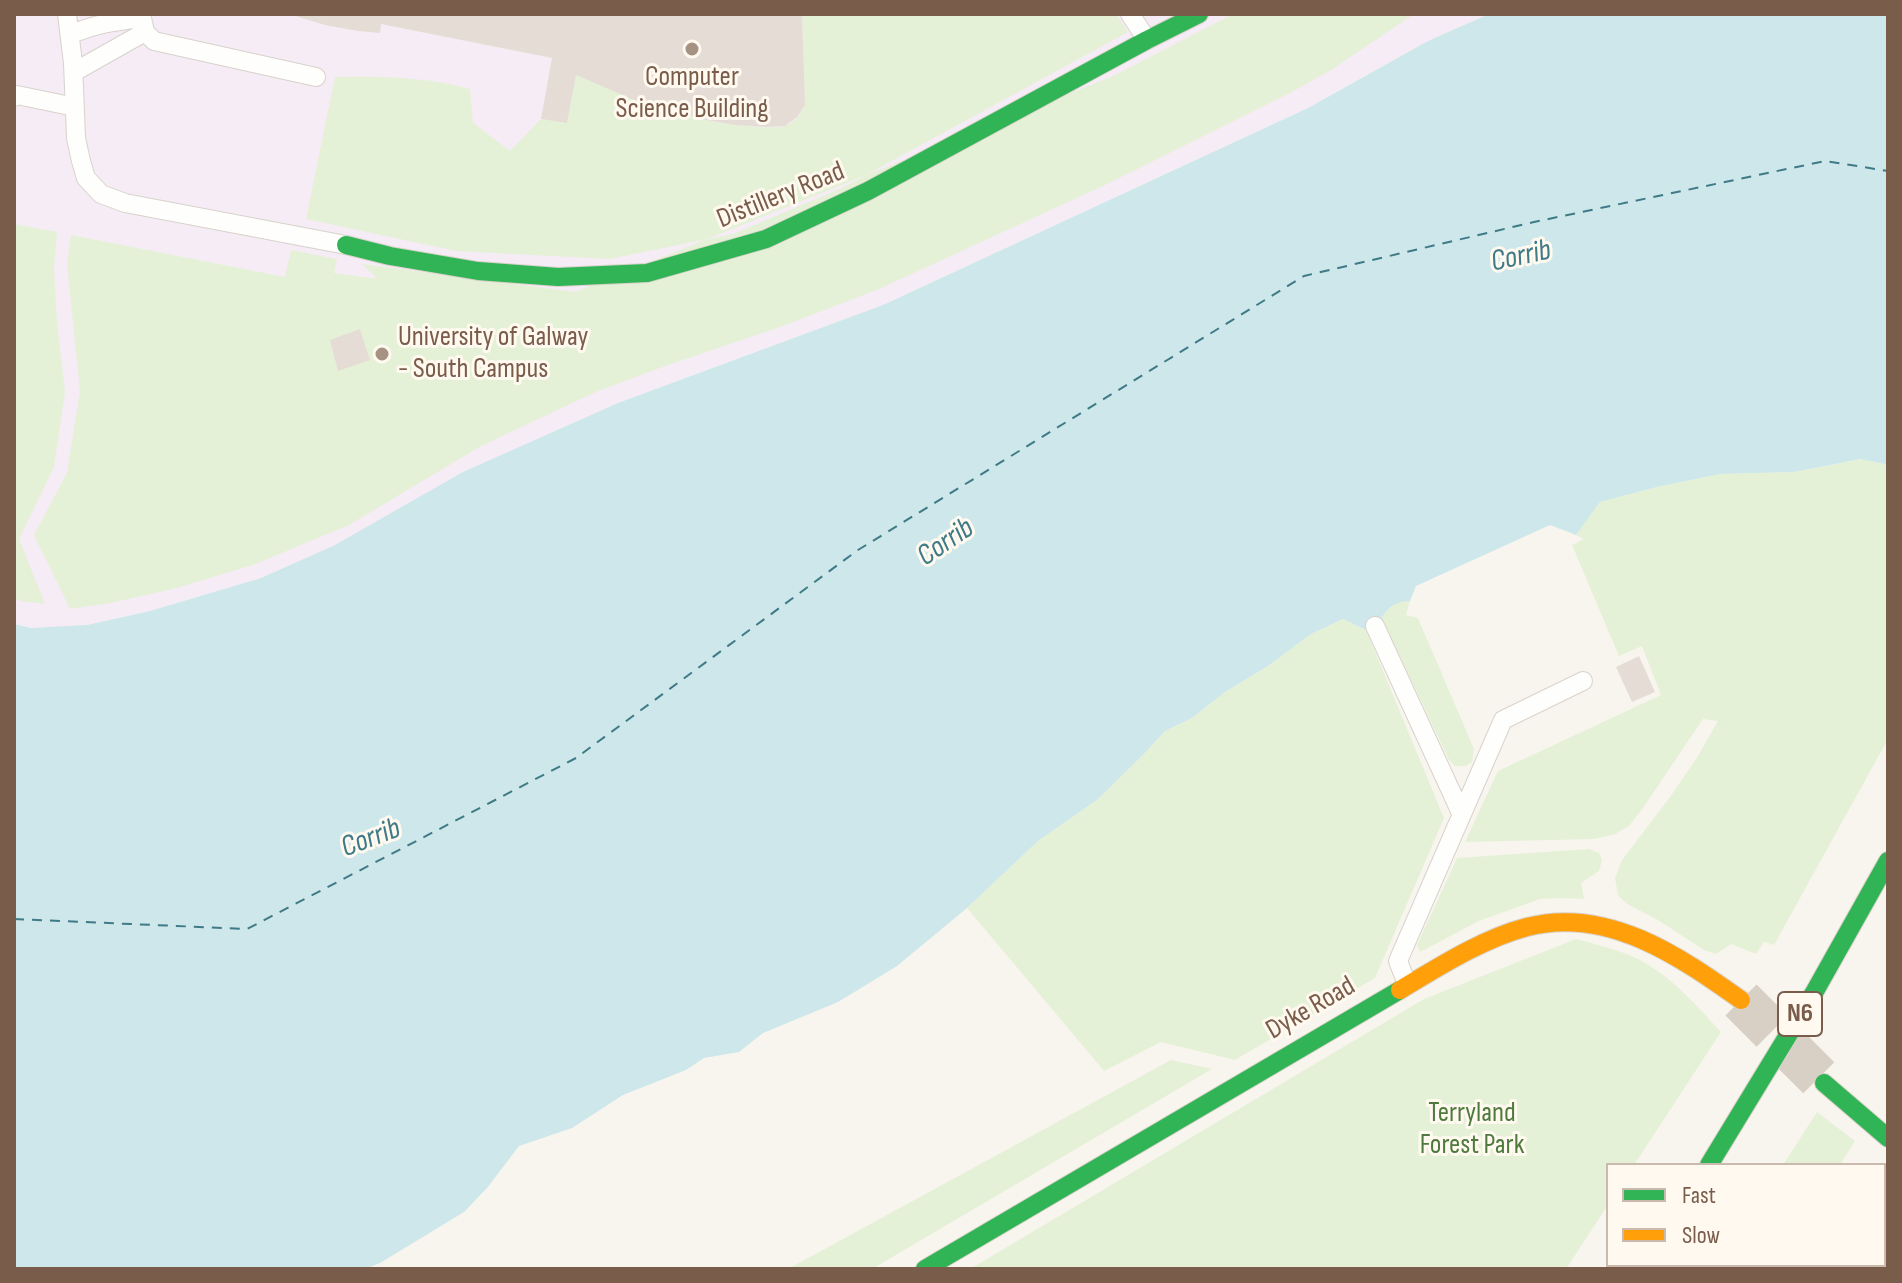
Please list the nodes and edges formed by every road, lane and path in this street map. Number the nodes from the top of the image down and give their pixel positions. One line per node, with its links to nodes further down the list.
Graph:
1 (67, 14): 5 (lane)
2 (1130, 14): 6 (lane)
3 (1199, 14): 6 (main road, Distillery Road)
4 (143, 21): 5 (lane); 7 (lane); 8 (lane)
5 (70, 35): 7 (lane)
6 (1147, 40): 11 (main road, Distillery Road)
7 (74, 72): 10 (lane)
8 (316, 77)
9 (14, 97): 10 (lane)
10 (75, 107): 11 (lane)
11 (346, 245)
12 (1375, 626): 14 (lane)
13 (1583, 681): 14 (lane)
14 (1461, 813): 16 (lane)
15 (1888, 861): 20 (main road, N6)
16 (1407, 985): 17 (main road, Dyke Road); 21 (main road, Dyke Road)
17 (1741, 1000)
18 (1824, 1083): 19 (main road)
19 (1888, 1138)
20 (1710, 1163)
21 (925, 1269)

